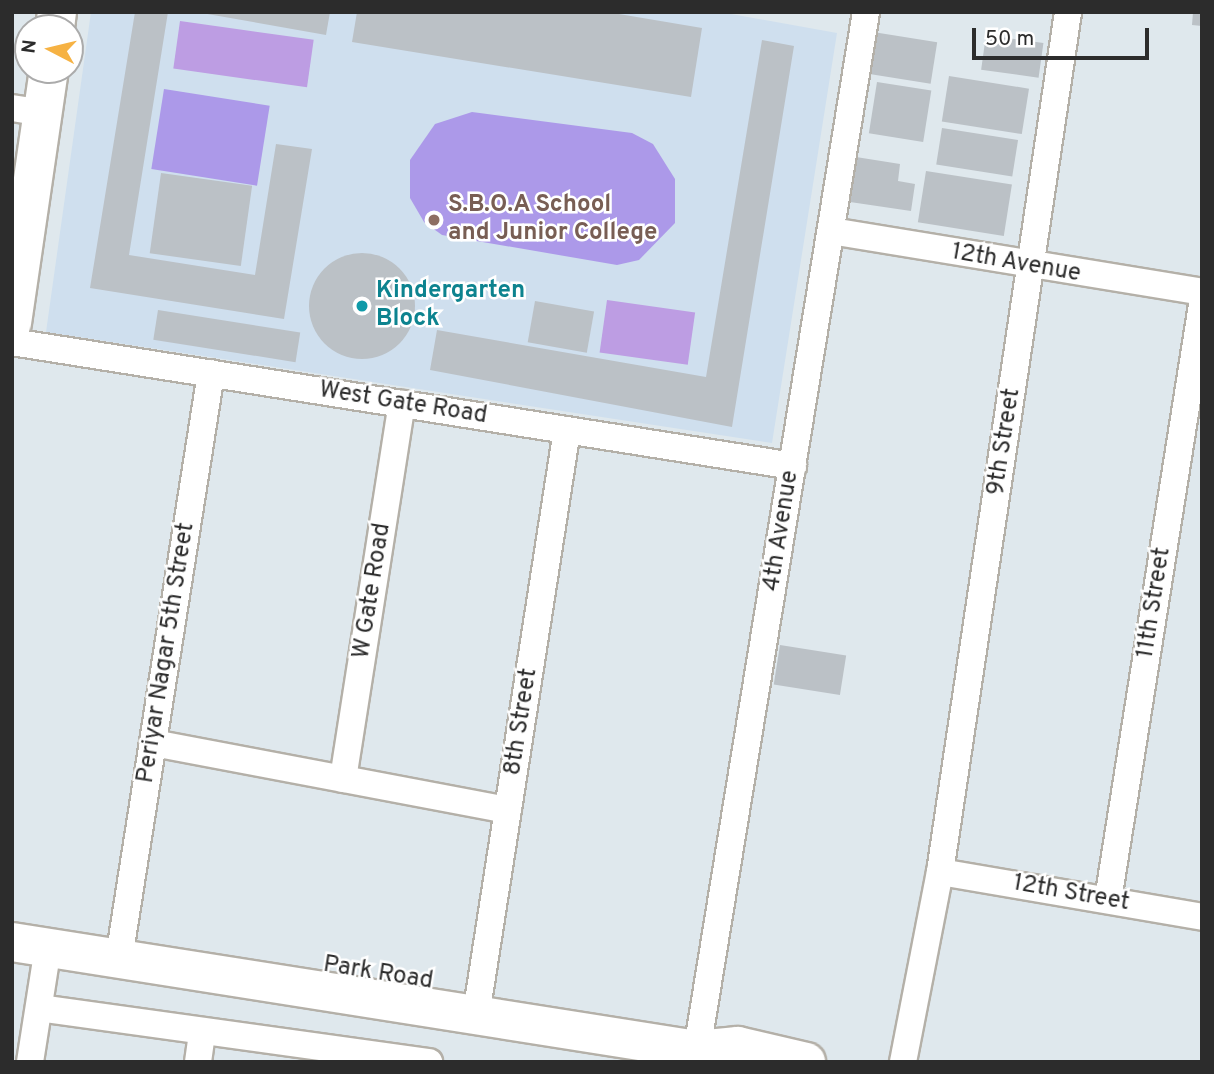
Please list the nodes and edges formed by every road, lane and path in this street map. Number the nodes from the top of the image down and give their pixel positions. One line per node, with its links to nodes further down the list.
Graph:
1 (865, 12): 5 (street, 4th Avenue)
2 (1068, 12): 6 (street, 9th Street)
3 (41, 84): 4 (street)
4 (27, 111): 9 (street)
5 (831, 231): 6 (street, 12th Avenue); 14 (street, 4th Avenue)
6 (1031, 268): 7 (street, 12th Avenue); 18 (street, 9th Street)
7 (1202, 292)
8 (1202, 305): 19 (street, 11th Street)
9 (12, 323)
10 (12, 342): 11 (street, West Gate Road)
11 (211, 373): 12 (street, West Gate Road); 15 (street, Periyar Nagar 5th Street)
12 (402, 404): 13 (street, West Gate Road); 16 (street, W Gate Road)
13 (567, 430): 14 (street, West Gate Road); 17 (street, 8th Street)
14 (793, 466): 27 (street, 4th Avenue)
15 (153, 743): 16 (street); 23 (street, Periyar Nagar 5th Street)
16 (343, 779): 17 (street)
17 (508, 810): 24 (street, 8th Street)
18 (940, 872): 19 (street, 12th Street); 32 (street, 9th Street)
19 (1108, 900): 21 (street, 12th Street)
20 (12, 917): 23 (street, Park Road)
21 (1202, 917)
22 (30, 945): 23 (street, Park Road); 25 (street)
23 (121, 946): 24 (street, Park Road)
24 (478, 1003): 27 (street, Park Road)
25 (39, 1008): 26 (street); 28 (street)
26 (202, 1034): 29 (street); 30 (street)
27 (700, 1037): 31 (street, Park Road)
28 (30, 1062)
29 (198, 1062)
30 (429, 1062)
31 (806, 1062)
32 (903, 1062)

